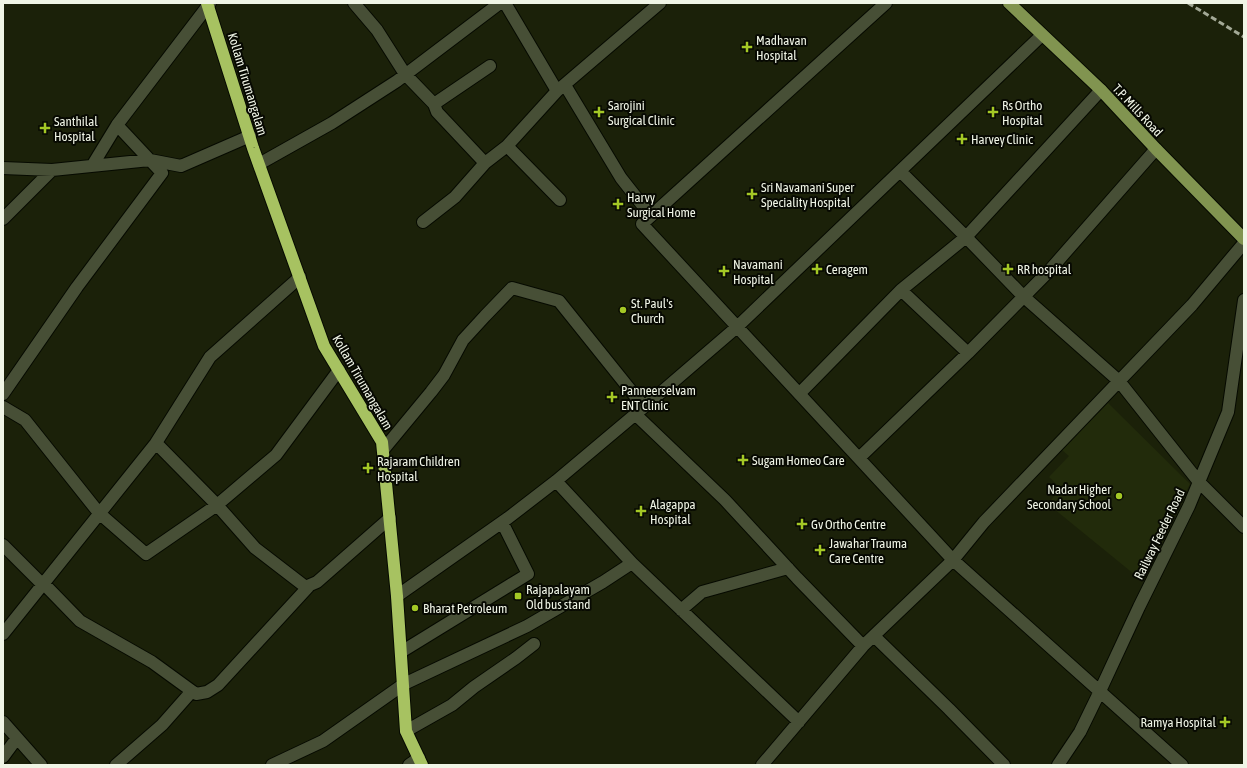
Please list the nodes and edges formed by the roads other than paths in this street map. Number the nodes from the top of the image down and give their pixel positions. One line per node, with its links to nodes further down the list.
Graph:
1 (209, 3): 14 (street); 15 (highway, Kollam Tirumangalam)
2 (354, 3): 10 (street)
3 (500, 3): 10 (street)
4 (505, 3): 11 (street)
5 (660, 3): 11 (street)
6 (886, 3): 26 (street)
7 (1009, 3): 8 (main road, T.P. Mills Road)
8 (1042, 35): 12 (main road, T.P. Mills Road); 24 (street)
9 (490, 66): 13 (street)
10 (405, 74): 13 (street); 20 (street)
11 (561, 88): 16 (street); 26 (street)
12 (1101, 90): 17 (main road, T.P. Mills Road); 29 (street)
13 (434, 104): 19 (street)
14 (117, 125): 18 (street); 21 (street)
15 (250, 136): 18 (street); 20 (highway, Kollam Tirumangalam)
16 (507, 146): 19 (street); 25 (street)
17 (1156, 149): 30 (main road, T.P. Mills Road); 34 (street)
18 (150, 160): 21 (street); 40 (street)
19 (485, 162): 28 (street)
20 (259, 164): 32 (highway, Kollam Tirumangalam)
21 (92, 166): 23 (street)
22 (3, 168): 23 (street)
23 (52, 170): 27 (street)
24 (900, 171): 29 (street); 36 (street)
25 (560, 200)
26 (651, 216): 36 (street)
27 (3, 219)
28 (423, 222)
29 (966, 237): 33 (street); 34 (street)
30 (1244, 239)
31 (1244, 243): 39 (street)
32 (300, 277): 38 (highway, Kollam Tirumangalam); 44 (street)
33 (901, 290): 37 (street); 41 (street)
34 (1023, 296): 37 (street); 39 (street)
35 (1244, 300): 48 (street, Railway Feeder Road)
36 (736, 327): 41 (street); 43 (street)
37 (968, 353): 46 (street)
38 (339, 370): 45 (highway, Kollam Tirumangalam); 49 (street)
39 (1119, 381): 48 (street); 55 (street)
40 (3, 394)
41 (799, 394): 46 (street)
42 (3, 407): 50 (street)
43 (640, 411): 45 (street); 47 (street); 57 (street)
44 (154, 446): 49 (street); 50 (street)
45 (383, 450): 51 (highway, Kollam Tirumangalam)
46 (859, 458): 55 (street)
47 (556, 481): 52 (street); 56 (street)
48 (1199, 482): 53 (street); 69 (street, Railway Feeder Road)
49 (217, 505): 50 (street); 59 (street)
50 (99, 513): 58 (street)
51 (390, 518): 59 (street); 60 (highway, Kollam Tirumangalam)
52 (502, 522): 60 (street); 66 (street)
53 (1244, 527)
54 (3, 545): 58 (street)
55 (954, 560): 63 (street); 69 (street)
56 (632, 563): 61 (street); 67 (street)
57 (788, 568): 61 (street); 65 (street)
58 (43, 585): 62 (street); 68 (street)
59 (307, 588): 68 (street)
60 (398, 596): 66 (highway, Kollam Tirumangalam)
61 (681, 610): 71 (street)
62 (3, 634)
63 (874, 636): 65 (street); 80 (street)
64 (534, 644): 72 (street)
65 (863, 646): 71 (street)
66 (401, 652): 67 (highway, Kollam Tirumangalam)
67 (404, 684): 72 (highway, Kollam Tirumangalam); 78 (street)
68 (192, 691): 77 (street)
69 (1100, 691): 81 (street, Railway Feeder Road); 82 (street)
70 (3, 722): 73 (street)
71 (799, 722): 79 (street)
72 (406, 731): 75 (highway, Kollam Tirumangalam)
73 (17, 738): 74 (street); 76 (street)
74 (3, 757)
75 (416, 763)
76 (42, 765)
77 (116, 765)
78 (272, 765)
79 (762, 765)
80 (1004, 765)
81 (1058, 765)
82 (1182, 765)

